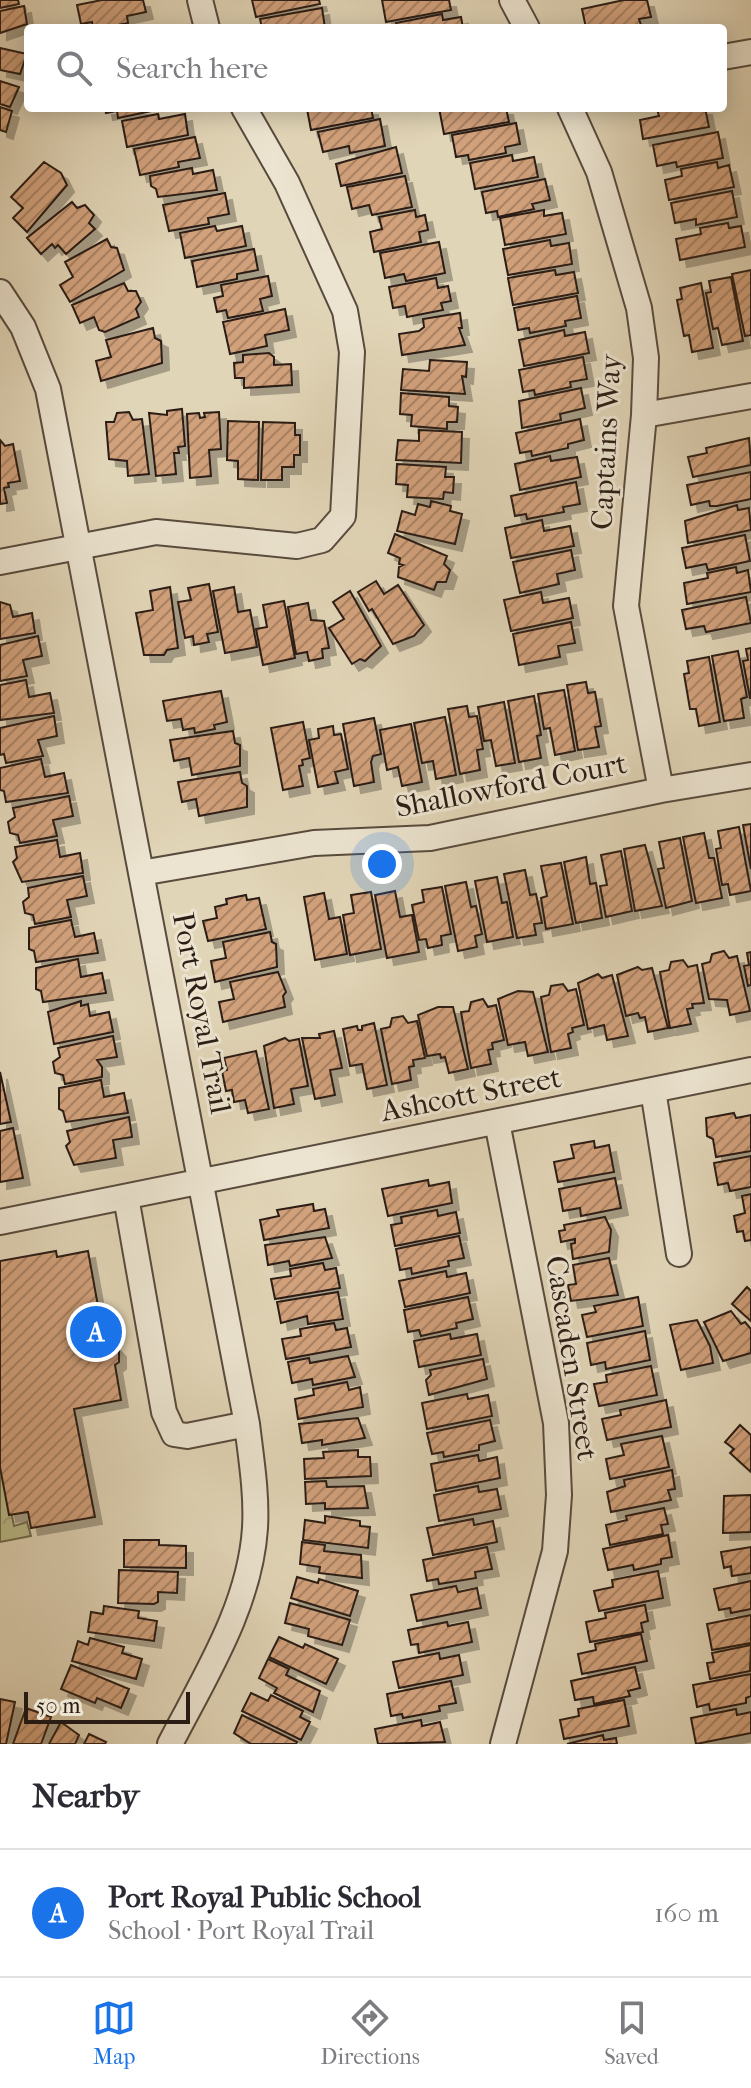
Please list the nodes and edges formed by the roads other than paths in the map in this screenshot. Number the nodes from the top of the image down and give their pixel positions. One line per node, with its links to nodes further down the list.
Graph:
1 (200, 0): 3 (street)
2 (512, 0): 4 (street)
3 (206, 24)
4 (525, 24)
5 (751, 52): 6 (street)
6 (727, 56)
7 (246, 112): 12 (street)
8 (572, 112): 11 (street, Captains Way)
9 (0, 292): 12 (street, Port Royal Trail)
10 (751, 396): 11 (street)
11 (644, 415): 15 (street, Captains Way)
12 (78, 547): 13 (street); 16 (street, Port Royal Trail)
13 (0, 562)
14 (751, 775): 15 (street, Shallowford Court)
15 (661, 790): 16 (street, Shallowford Court)
16 (141, 873): 20 (street, Port Royal Trail)
17 (751, 1070): 18 (street, Ashcott Street)
18 (653, 1090): 19 (street, Ashcott Street); 23 (street)
19 (497, 1122): 20 (street, Ashcott Street); 26 (street, Cascaden Street)
20 (203, 1180): 21 (street, Ashcott Street); 24 (street, Port Royal Trail)
21 (126, 1197): 22 (street, Ashcott Street); 24 (street)
22 (0, 1222)
23 (679, 1254)
24 (247, 1424): 25 (street, Port Royal Trail)
25 (170, 1744)
26 (503, 1744)

